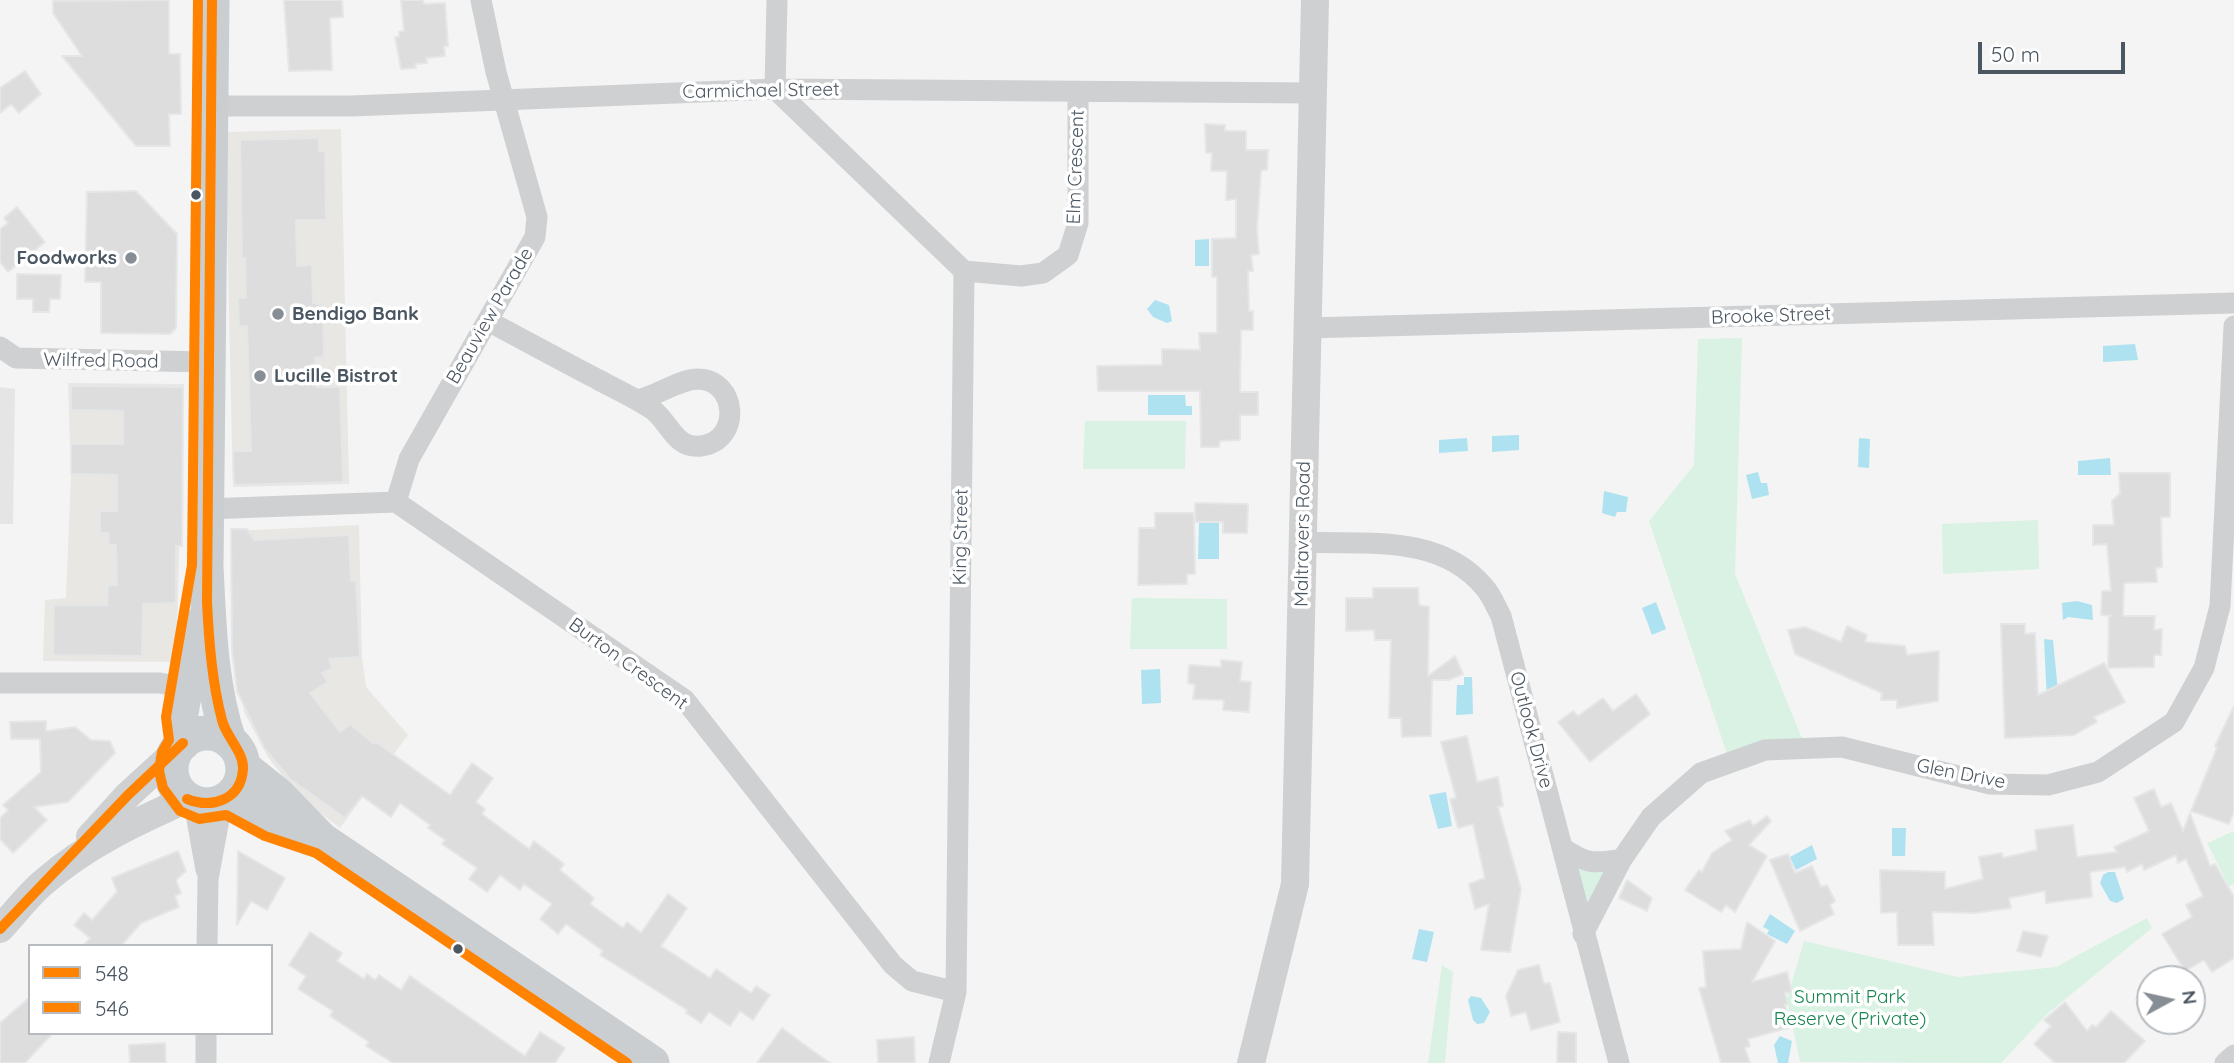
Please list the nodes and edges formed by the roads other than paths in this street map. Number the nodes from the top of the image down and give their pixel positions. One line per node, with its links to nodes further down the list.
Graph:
1 (212, 0): 9 (main road)
2 (481, 0): 8 (street, Beauview Parade)
3 (777, 0): 5 (street)
4 (1315, 0): 7 (street, Maltravers Road)
5 (775, 89): 6 (street, Carmichael Street); 8 (street, Carmichael Street); 10 (street)
6 (1079, 93): 7 (street, Carmichael Street); 10 (street, Elm Crescent)
7 (1313, 93): 14 (street, Maltravers Road)
8 (504, 98): 9 (street, Carmichael Street); 12 (street, Beauview Parade)
9 (210, 106): 16 (main road)
10 (964, 271): 35 (street, King Street)
11 (2234, 303): 14 (street, Brooke Street)
12 (488, 321): 17 (street); 18 (street, Beauview Parade)
13 (2234, 326): 22 (street, Glen Drive)
14 (1308, 328): 20 (street, Maltravers Road)
15 (0, 347): 16 (street, Wilfred Road)
16 (206, 362): 19 (main road)
17 (637, 400)
18 (396, 502): 19 (street); 35 (street, Burton Crescent)
19 (206, 509): 21 (main road)
20 (1303, 542): 29 (street, Outlook Drive); 41 (street, Maltravers Road)
21 (206, 566): 24 (main road); 26 (main road)
22 (2227, 606): 30 (street, Glen Drive)
23 (0, 683): 24 (street)
24 (186, 688): 25 (main road)
25 (179, 748): 26 (main road); 27 (main road); 31 (street)
26 (236, 754): 27 (main road); 28 (main road)
27 (208, 801): 28 (main road); 31 (street); 34 (street)
28 (322, 840): 39 (main road)
29 (1563, 848): 30 (street); 33 (street, Outlook Drive)
30 (1622, 859): 33 (street, Glen Drive)
31 (62, 867): 32 (street)
32 (0, 929)
33 (1583, 934): 42 (street, Outlook Drive)
34 (207, 944)
35 (956, 992): 40 (street, King Street)
36 (206, 1035): 38 (street)
37 (2234, 1055): 43 (street)
38 (206, 1063)
39 (652, 1063)
40 (939, 1063)
41 (1251, 1063)
42 (1619, 1063)
43 (2225, 1063)

